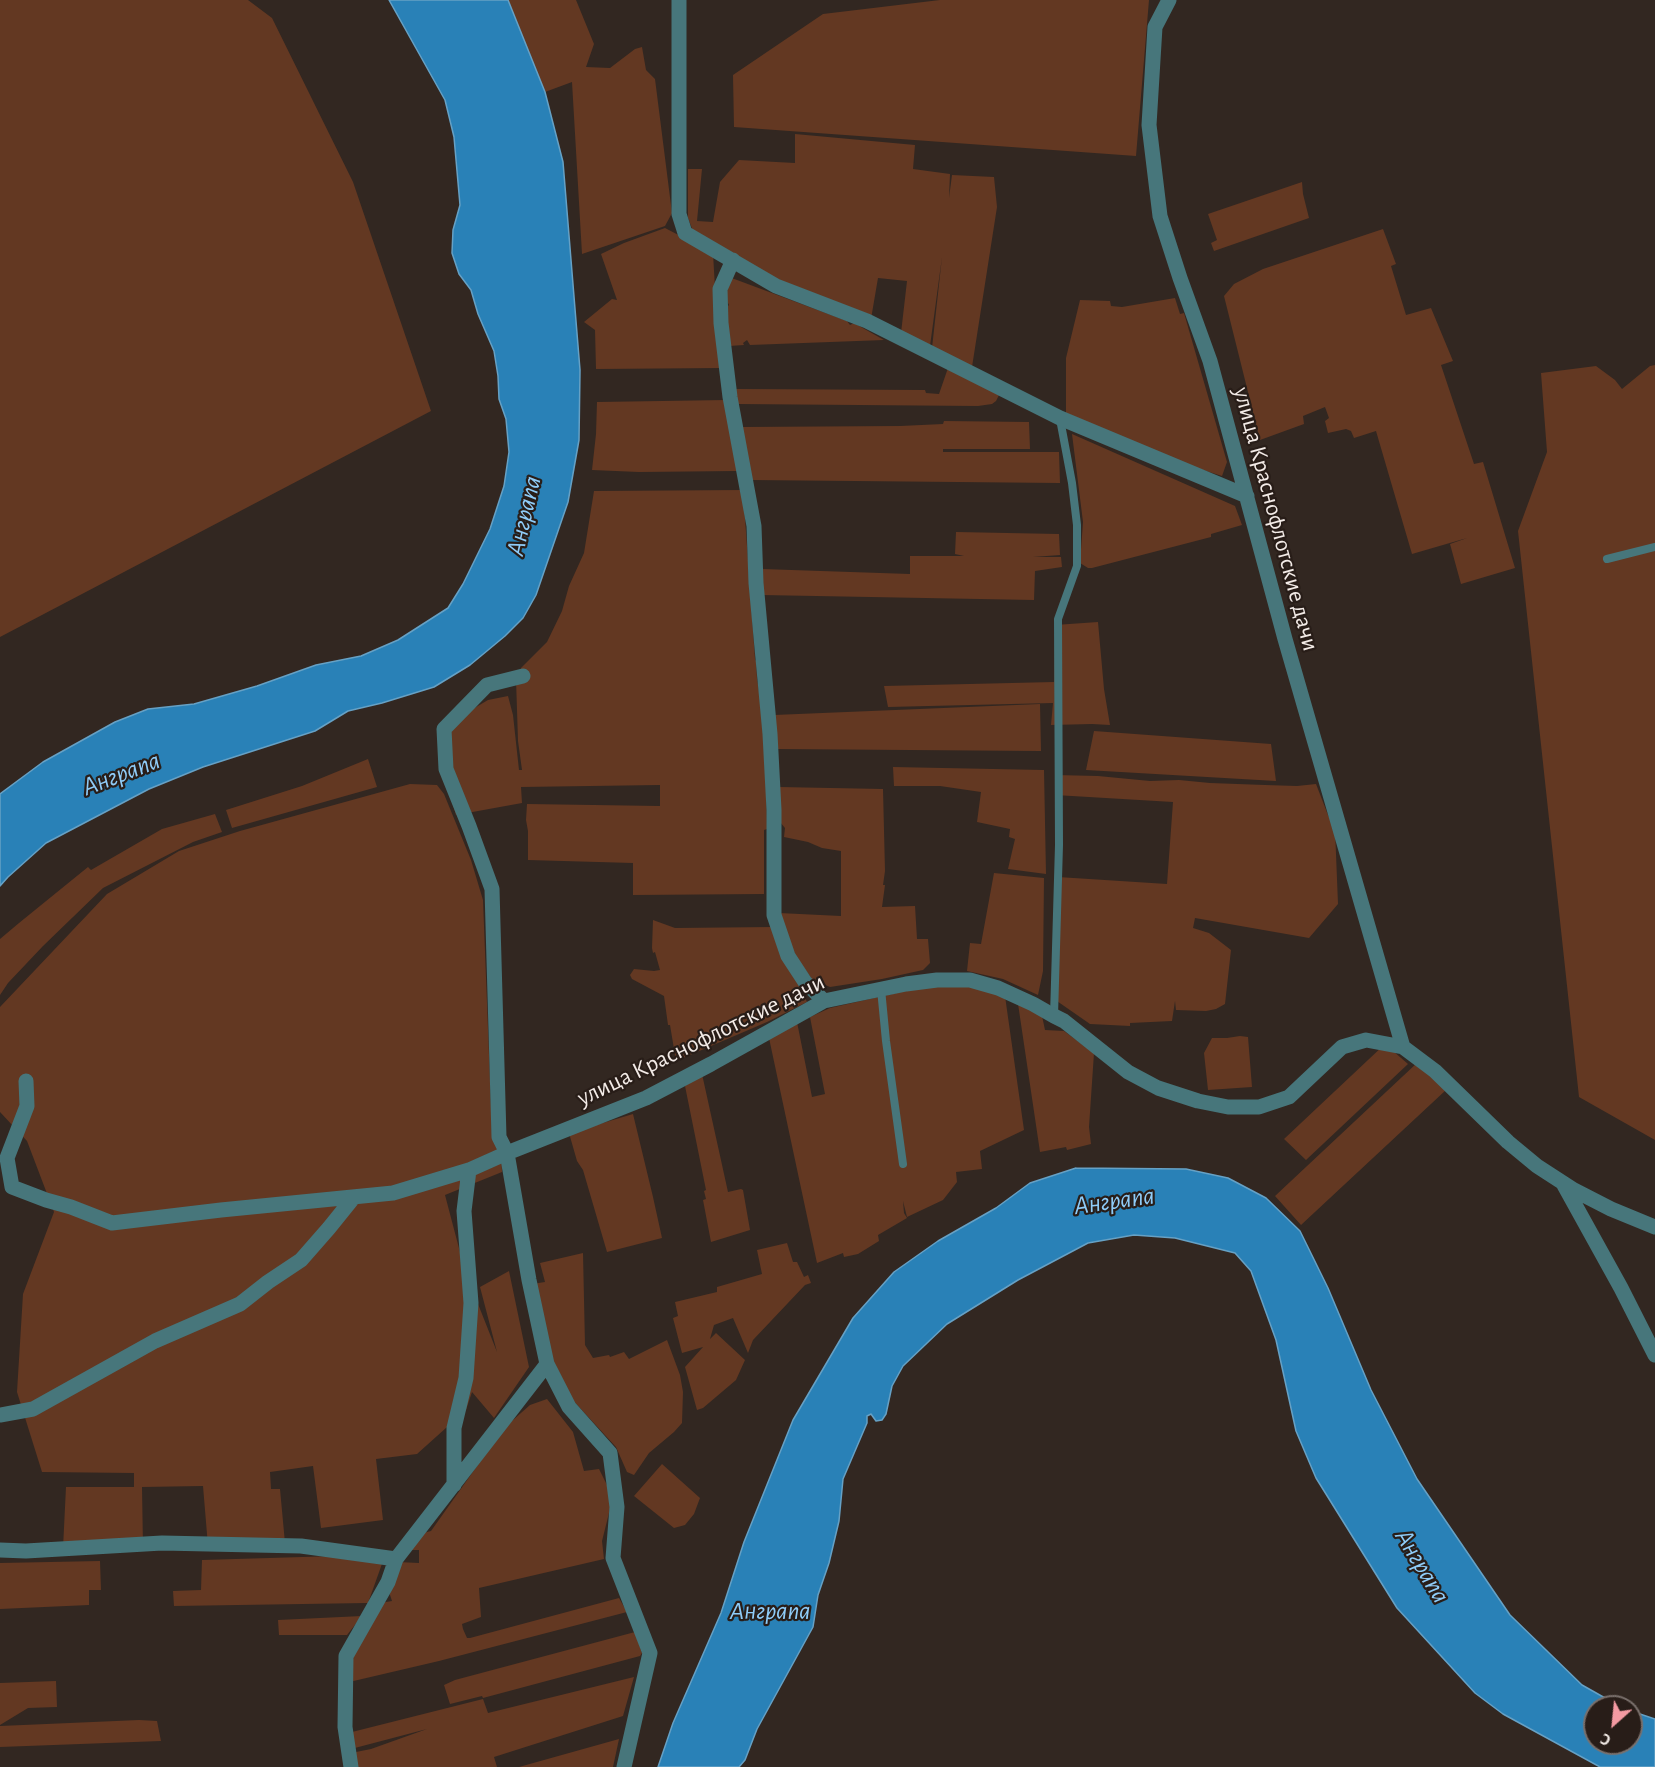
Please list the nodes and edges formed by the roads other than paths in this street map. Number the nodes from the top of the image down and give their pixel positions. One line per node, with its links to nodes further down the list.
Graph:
1 (680, 0): 3 (street)
2 (1169, 0): 5 (street, улица Краснофлотские дачи)
3 (733, 260): 4 (street); 10 (street)
4 (1060, 418): 5 (street); 11 (lane)
5 (1247, 496): 12 (street, улица Краснофлотские дачи)
6 (1655, 547): 7 (lane)
7 (1607, 559)
8 (523, 676): 14 (street)
9 (880, 989): 10 (street, улица Краснофлотские дачи); 11 (street, улица Краснофлотские дачи); 15 (lane)
10 (824, 1001): 14 (street, улица Краснофлотские дачи)
11 (1054, 1016): 12 (street, улица Краснофлотские дачи)
12 (1403, 1047): 17 (street, улица Краснофлотские дачи)
13 (26, 1081): 18 (street, улица Краснофлотские дачи)
14 (507, 1153): 16 (street, улица Краснофлотские дачи); 21 (street)
15 (903, 1164)
16 (469, 1170): 18 (street, улица Краснофлотские дачи); 23 (street)
17 (1563, 1182): 19 (street); 20 (street, улица Краснофлотские дачи)
18 (354, 1197): 22 (street)
19 (1655, 1227)
20 (1655, 1355)
21 (547, 1364): 23 (street); 27 (street)
22 (0, 1415)
23 (454, 1485): 25 (street)
24 (0, 1550): 25 (street)
25 (396, 1558): 26 (street)
26 (351, 1767)
27 (624, 1767)

